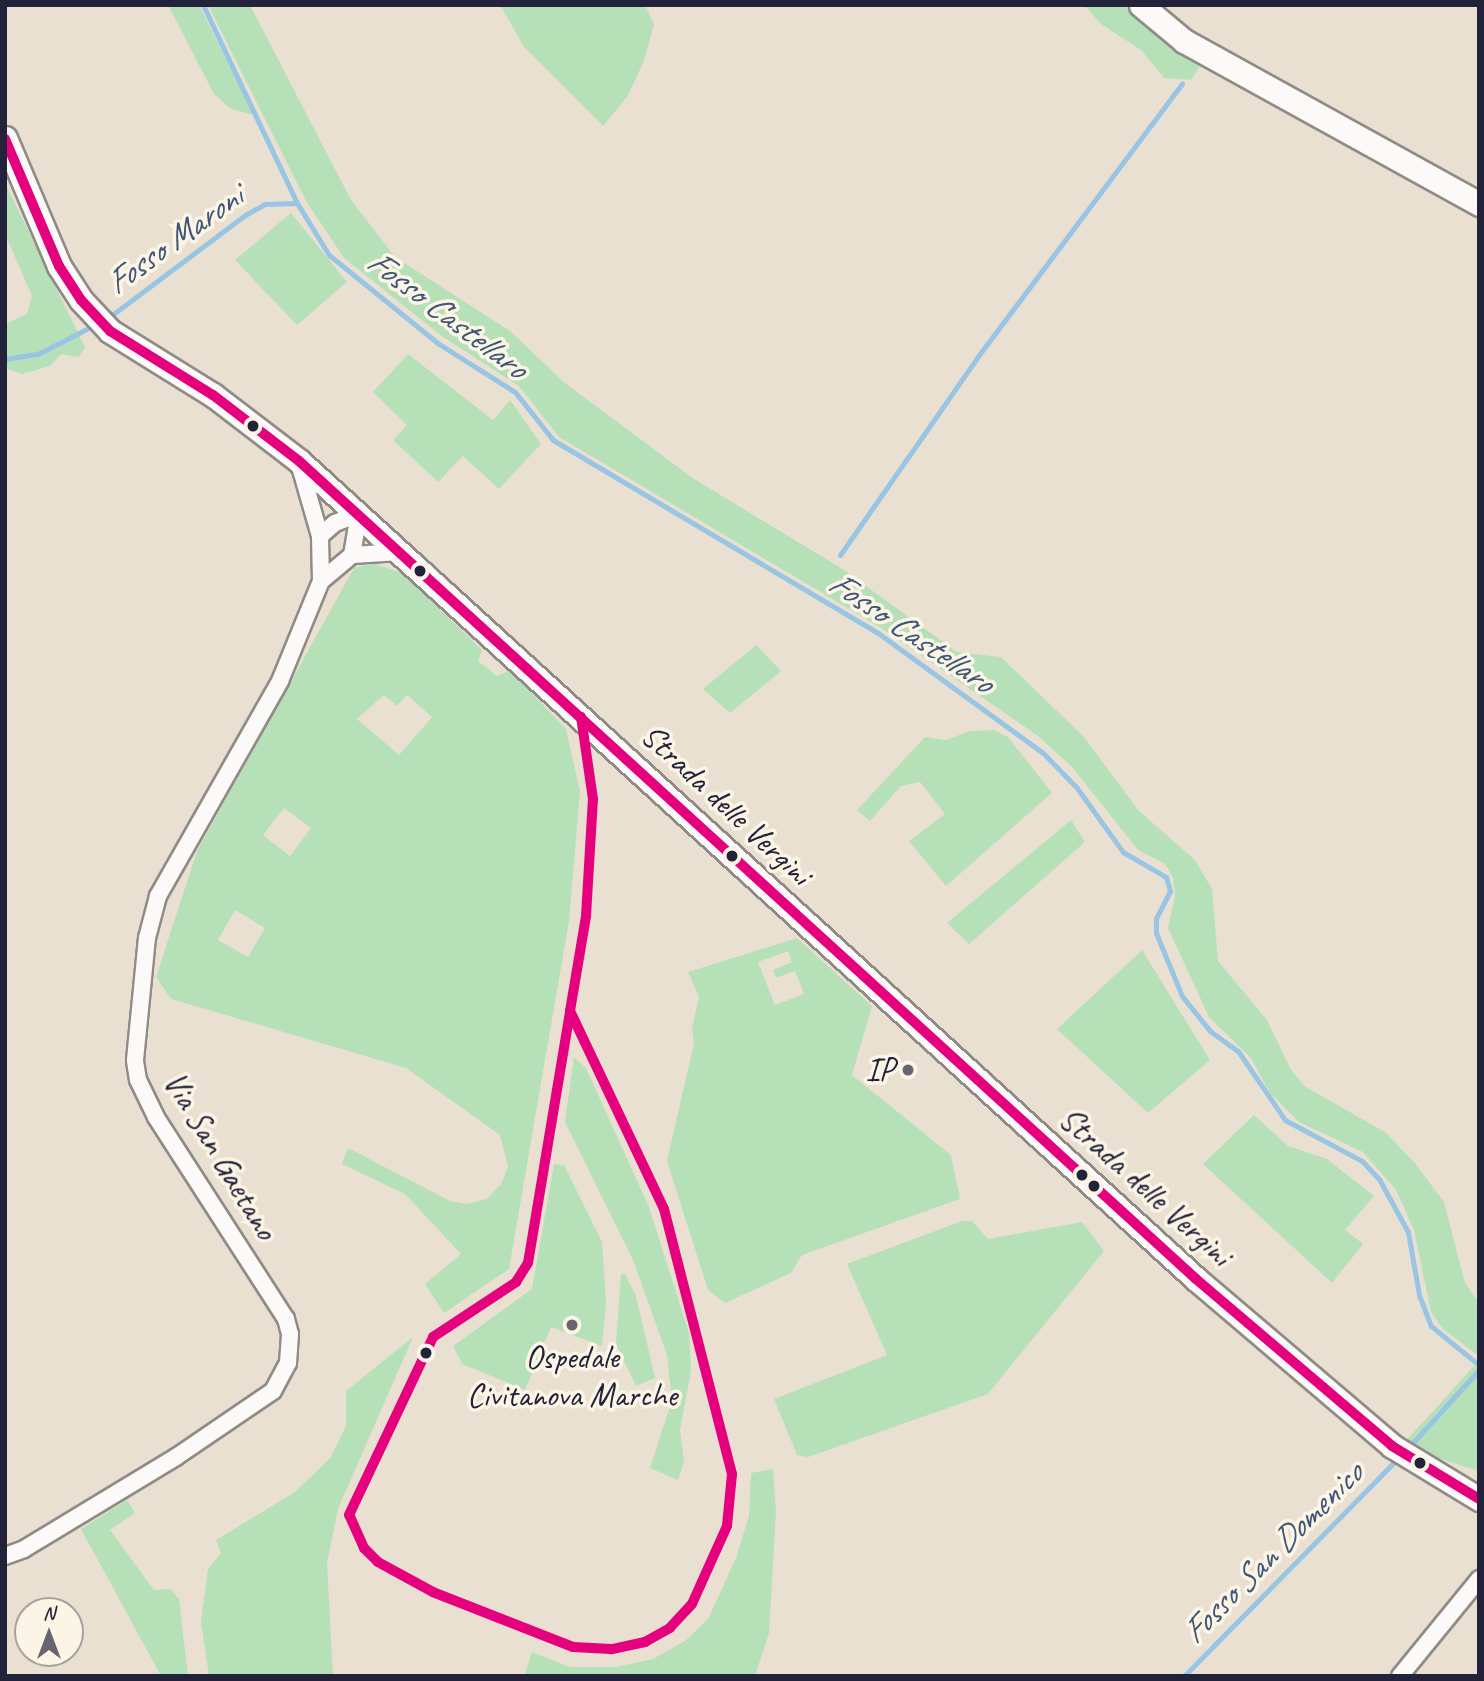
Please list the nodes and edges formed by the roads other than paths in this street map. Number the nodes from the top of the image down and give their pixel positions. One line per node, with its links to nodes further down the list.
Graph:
1 (1141, 5): 3 (main road)
2 (5, 138): 4 (main road, Strada delle Vergini)
3 (1479, 204)
4 (299, 461): 5 (main road, Strada delle Vergini); 6 (street, Via San Gaetano)
5 (359, 514): 6 (street); 7 (main road, Strada delle Vergini); 8 (street)
6 (320, 536): 9 (street, Via San Gaetano)
7 (400, 552): 8 (street); 10 (main road, Strada delle Vergini)
8 (352, 555): 9 (street, Via San Gaetano)
9 (321, 581): 12 (street, Via San Gaetano)
10 (1468, 1484): 11 (main road, Strada delle Vergini)
11 (1479, 1499)
12 (5, 1556)
13 (1479, 1579): 14 (street)
14 (1400, 1676)

